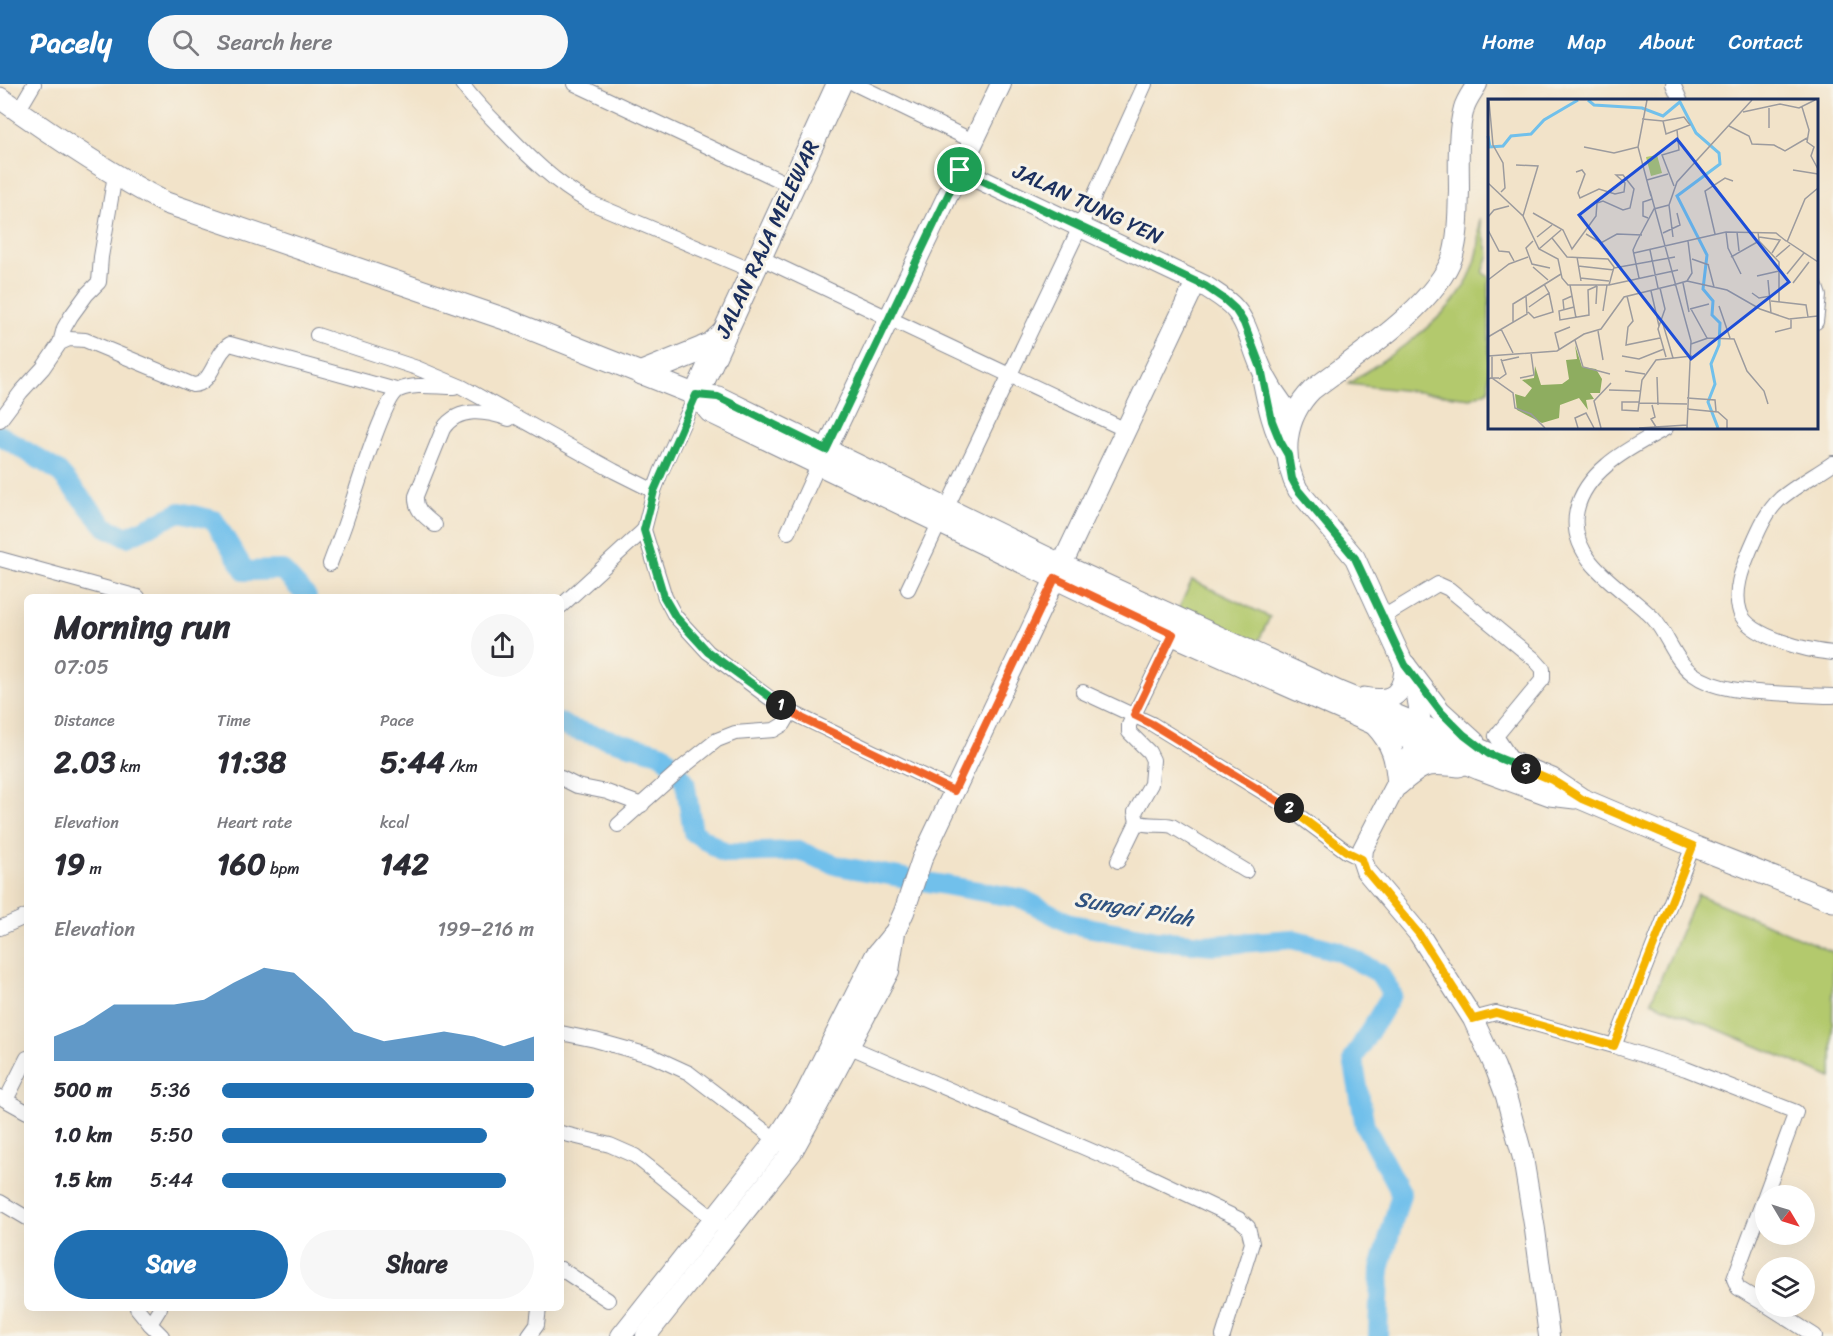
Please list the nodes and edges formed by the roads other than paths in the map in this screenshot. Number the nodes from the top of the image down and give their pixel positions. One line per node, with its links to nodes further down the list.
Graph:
1 (34, 84): 12 (street)
2 (462, 84): 18 (street)
3 (575, 84): 16 (street)
4 (839, 84): 16 (highway, JALAN RAJA MELEWAR)
5 (855, 84): 13 (street)
6 (1001, 84): 13 (street)
7 (1145, 84): 17 (street)
8 (1477, 84): 30 (street)
9 (1673, 84): 11 (street)
10 (0, 98): 12 (main road)
11 (1680, 99)
12 (18, 111): 15 (main road)
13 (973, 141): 14 (street)
14 (960, 170): 17 (street, JALAN TUNG YEN); 20 (street)
15 (116, 175): 23 (street); 25 (main road)
16 (792, 186): 18 (highway, JALAN RAJA MELEWAR)
17 (1080, 226): 19 (street, JALAN TUNG YEN); 26 (street)
18 (756, 264): 20 (street); 21 (highway, JALAN RAJA MELEWAR)
19 (1196, 282): 24 (street, JALAN TUNG YEN); 34 (street)
20 (889, 318): 26 (street); 36 (street)
21 (724, 333): 25 (highway); 29 (highway, JALAN RAJA MELEWAR)
22 (316, 335): 27 (street)
23 (60, 342): 28 (street); 31 (street)
24 (1261, 368): 30 (street); 35 (street)
25 (643, 373): 29 (main road)
26 (1010, 375): 34 (street); 39 (street)
27 (462, 387): 28 (street); 32 (street)
28 (396, 390): 44 (street)
29 (696, 395): 36 (main road); 38 (street)
30 (1293, 417): 35 (street)
31 (0, 420)
32 (531, 426): 38 (street); 40 (street)
33 (1664, 429): 55 (street)
34 (1126, 430): 45 (street)
35 (1288, 455): 49 (street)
36 (822, 457): 39 (main road); 42 (street)
37 (1833, 463): 51 (street)
38 (654, 491): 41 (street)
39 (943, 516): 45 (main road); 46 (street)
40 (435, 525)
41 (644, 530): 48 (street); 56 (street)
42 (788, 532)
43 (0, 559): 47 (street)
44 (330, 564)
45 (1059, 572): 50 (main road); 54 (main road); 64 (street)
46 (908, 589)
47 (127, 594)
48 (564, 603)
49 (1383, 617): 52 (street); 61 (street)
50 (1173, 634): 57 (street); 58 (main road)
51 (1833, 653)
52 (1405, 665): 54 (main road); 59 (street); 60 (main road)
53 (1083, 692): 57 (street)
54 (1341, 693): 59 (main road)
55 (1833, 696)
56 (791, 712): 64 (street); 66 (street)
57 (1134, 715): 67 (street); 70 (street)
58 (1374, 724): 59 (main road); 63 (main road)
59 (1420, 735): 60 (main road); 63 (street)
60 (1484, 761): 61 (main road); 63 (main road); 65 (main road)
61 (1514, 764): 65 (main road)
62 (564, 780): 66 (street)
63 (1398, 784): 70 (street)
64 (954, 791): 78 (street)
65 (1582, 799): 69 (main road)
66 (642, 805): 68 (street)
67 (1137, 822): 71 (street); 72 (street)
68 (618, 825)
69 (1693, 846): 73 (main road); 79 (street)
70 (1362, 859): 76 (street)
71 (1118, 861)
72 (1246, 870)
73 (1833, 901)
74 (24, 917): 75 (street)
75 (0, 928)
76 (1473, 1019): 79 (street); 101 (street)
77 (564, 1034): 84 (street)
78 (841, 1043): 84 (street); 100 (street)
79 (1614, 1046): 89 (street)
80 (24, 1063): 81 (street)
81 (3, 1099): 82 (street)
82 (24, 1110)
83 (564, 1134): 87 (street)
84 (784, 1146): 87 (street)
85 (0, 1202): 86 (street)
86 (24, 1216)
87 (721, 1225): 98 (street); 99 (street)
88 (564, 1271): 90 (street)
89 (1755, 1299)
90 (608, 1300)
91 (139, 1311): 95 (street)
92 (158, 1311): 95 (street)
93 (539, 1311): 97 (street)
94 (1785, 1317): 102 (street)
95 (150, 1324): 96 (street)
96 (162, 1336)
97 (529, 1336)
98 (621, 1336)
99 (646, 1336)
100 (1223, 1336)
101 (1549, 1336)
102 (1815, 1336)

